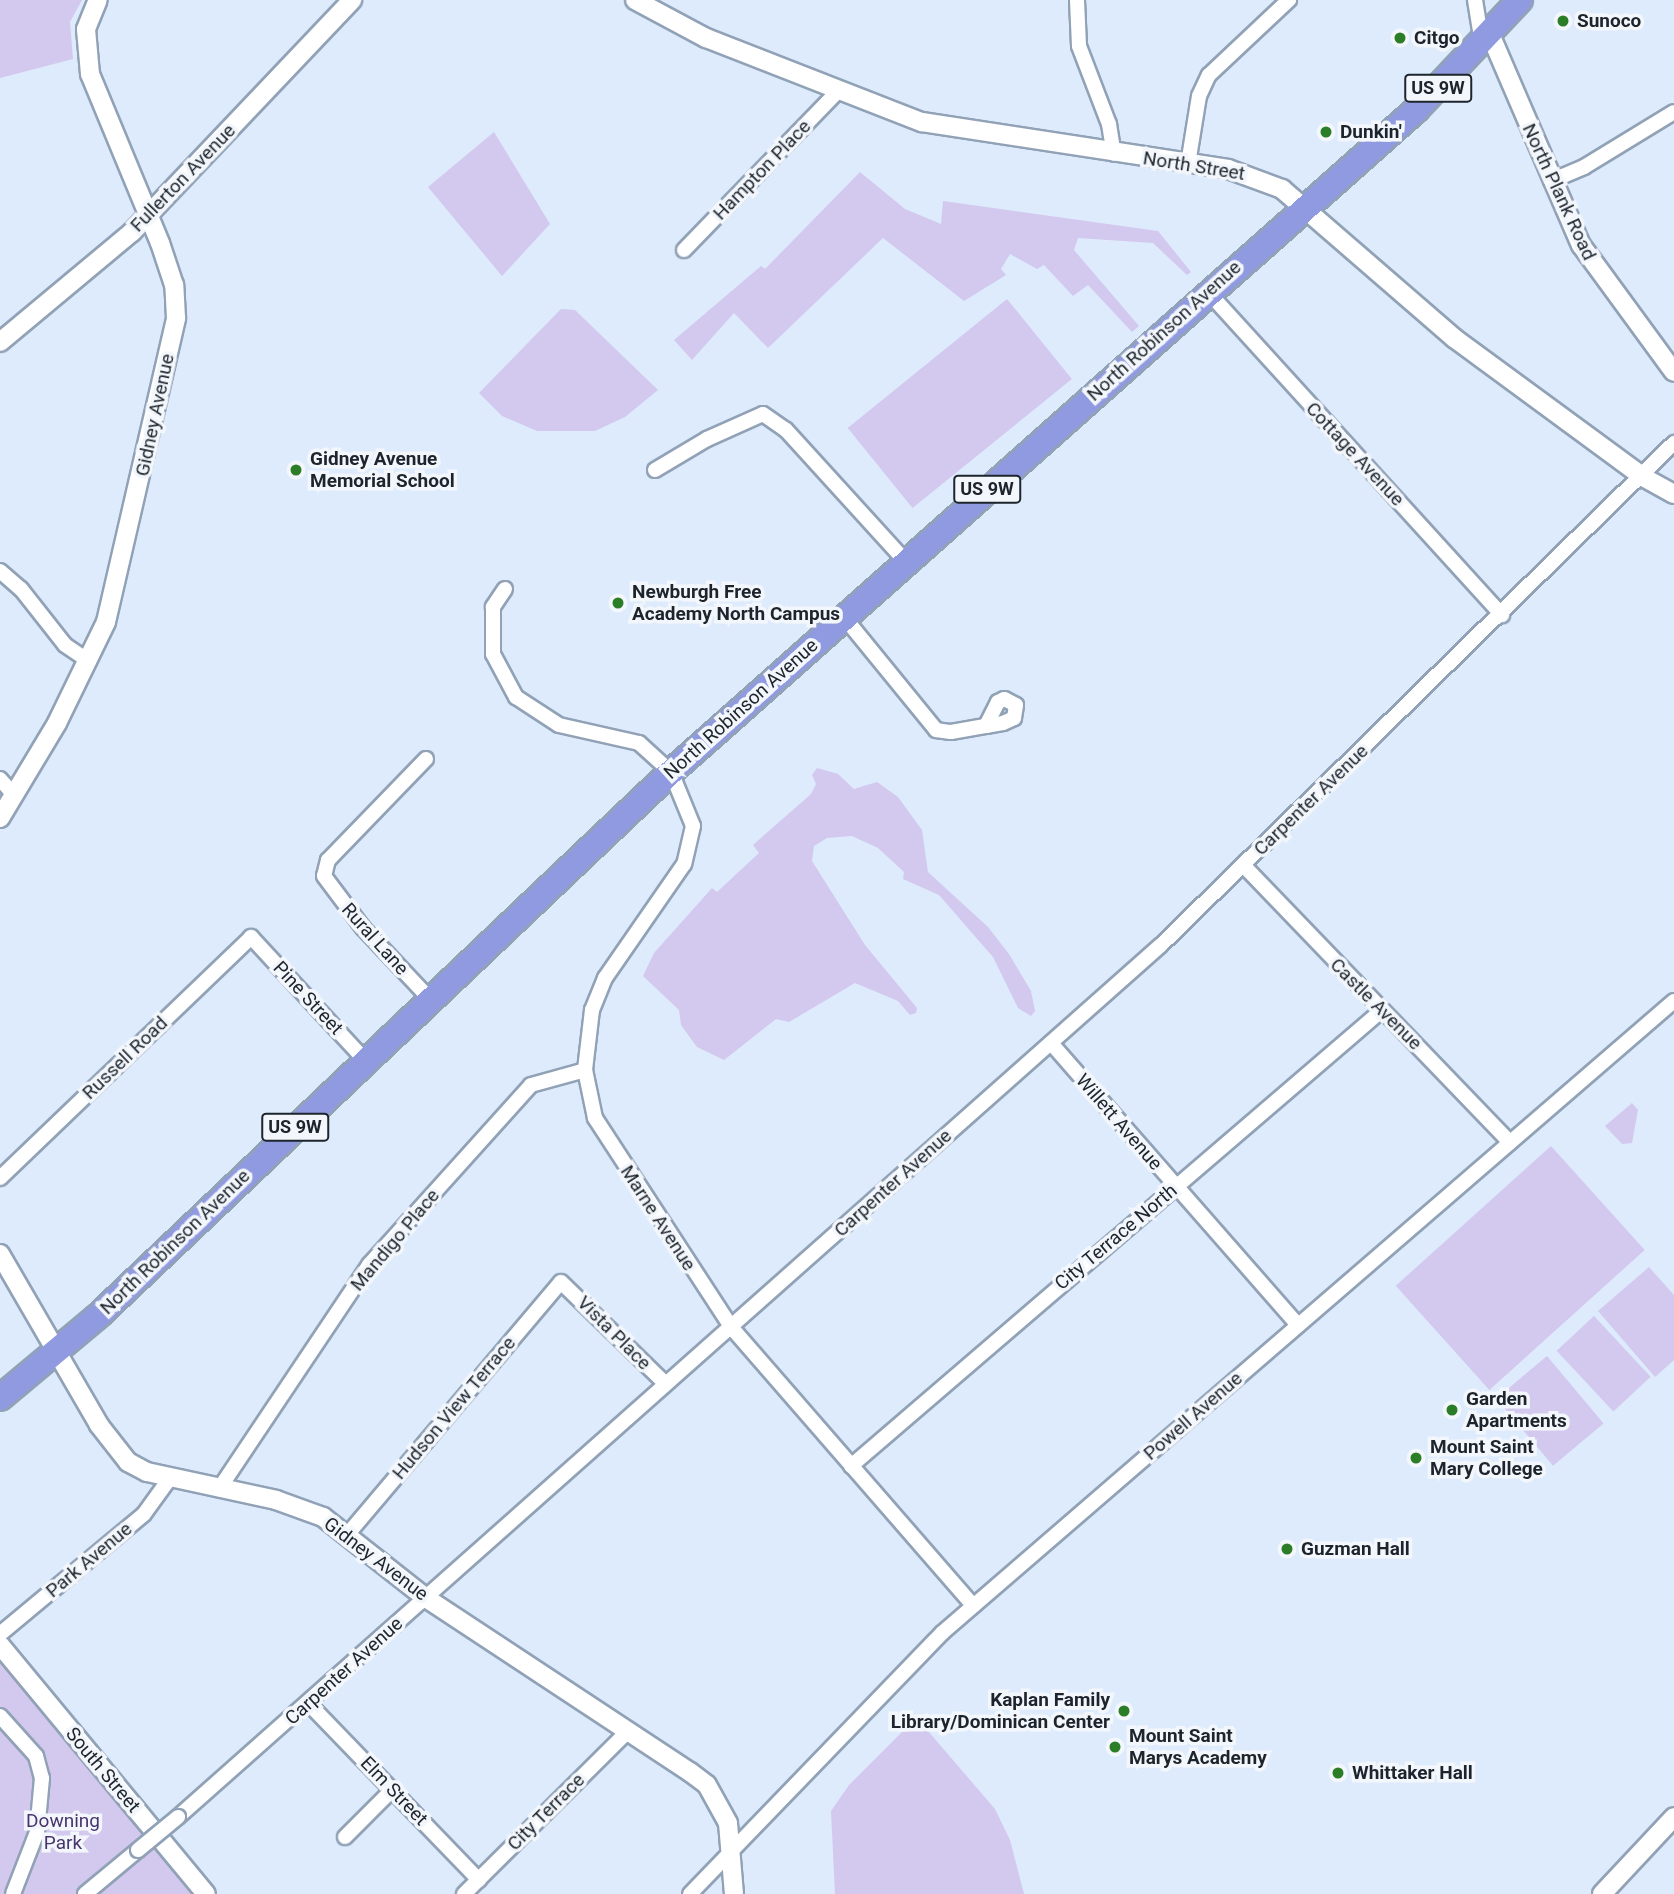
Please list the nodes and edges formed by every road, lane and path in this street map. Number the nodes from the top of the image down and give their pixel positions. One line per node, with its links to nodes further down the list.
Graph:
1 (98, 0): 15 (street, Gidney Avenue)
2 (352, 0): 15 (street, Fullerton Avenue)
3 (635, 0): 9 (street, North Street)
4 (1077, 0): 11 (street)
5 (1289, 0): 12 (street)
6 (1475, 0): 8 (street, North Plank Road)
7 (1520, 0): 8 (highway, North Robinson Avenue / US 9W)
8 (1486, 38): 13 (street, North Plank Road); 14 (highway, North Robinson Avenue / US 9W)
9 (839, 90): 11 (street, North Street); 16 (street, Hampton Place)
10 (1674, 112): 13 (street)
11 (1114, 153): 12 (street, North Street)
12 (1188, 164): 14 (street, North Street)
13 (1551, 181): 19 (street, North Plank Road)
14 (1306, 206): 17 (highway, North Robinson Avenue / US 9W); 22 (street, North Street)
15 (148, 215): 18 (street, Fullerton Avenue); 29 (street, Gidney Avenue)
16 (684, 250)
17 (1208, 292): 24 (highway, North Robinson Avenue / US 9W); 27 (street, Cottage Avenue)
18 (0, 342)
19 (1674, 373)
20 (1674, 443): 22 (street, Carpenter Avenue)
21 (655, 470): 24 (street)
22 (1643, 477): 23 (street, North Street); 27 (street, Carpenter Avenue)
23 (1674, 494)
24 (906, 562): 28 (highway, North Robinson Avenue / US 9W)
25 (0, 570): 29 (street)
26 (505, 589): 32 (street)
27 (1502, 615): 36 (street, Carpenter Avenue)
28 (844, 617): 30 (street); 32 (highway, North Robinson Avenue / US 9W)
29 (89, 661): 34 (street, Gidney Avenue)
30 (986, 726)
31 (426, 759): 38 (street, Rural Lane)
32 (671, 772): 38 (highway, North Robinson Avenue / US 9W); 43 (street, Marne Avenue)
33 (0, 779): 34 (street)
34 (14, 796): 35 (street, Gidney Avenue)
35 (0, 818)
36 (1244, 865): 40 (street, Castle Avenue); 41 (street, Carpenter Avenue)
37 (250, 937): 42 (street, Pine Street); 45 (street, Russell Road)
38 (430, 999): 42 (highway, North Robinson Avenue / US 9W)
39 (1674, 1001): 44 (street, Powell Avenue)
40 (1382, 1010): 44 (street, Castle Avenue); 46 (street, City Terrace North)
41 (1051, 1044): 46 (street, Willett Avenue); 50 (street, Carpenter Avenue)
42 (365, 1060): 51 (highway, North Robinson Avenue / US 9W)
43 (585, 1070): 50 (street, Marne Avenue); 56 (street, Mandigo Place)
44 (1510, 1143): 49 (street, Powell Avenue)
45 (0, 1178)
46 (1175, 1186): 49 (street, Willett Avenue); 54 (street, City Terrace North)
47 (0, 1254): 51 (street, Gidney Avenue)
48 (561, 1282): 52 (street, Vista Place); 57 (street, Hudson View Terrace)
49 (1298, 1325): 59 (street, Powell Avenue)
50 (731, 1327): 52 (street, Carpenter Avenue); 54 (street, Marne Avenue)
51 (57, 1350): 53 (highway, North Robinson Avenue / US 9W); 55 (street, Gidney Avenue)
52 (666, 1384): 58 (street, Carpenter Avenue)
53 (0, 1398)
54 (851, 1466): 59 (street, Marne Avenue)
55 (170, 1478): 56 (street, Gidney Avenue); 60 (street, Park Avenue)
56 (219, 1489): 57 (street, Gidney Avenue)
57 (347, 1535): 58 (street, Gidney Avenue)
58 (426, 1598): 62 (street, Carpenter Avenue); 64 (street, Gidney Avenue)
59 (973, 1605): 68 (street, Powell Avenue)
60 (0, 1634)
61 (0, 1646): 72 (street, South Street)
62 (308, 1703): 65 (street, Elm Street); 71 (street, Carpenter Avenue, bridge)
63 (0, 1716): 70 (street)
64 (628, 1731): 68 (street, Gidney Avenue); 69 (street, City Terrace)
65 (392, 1790): 67 (street); 69 (street, Elm Street)
66 (1674, 1817): 76 (street)
67 (345, 1837)
68 (732, 1852): 74 (street, Powell Avenue); 75 (street, Gidney Avenue)
69 (479, 1880): 73 (street, City Terrace)
70 (13, 1894)
71 (85, 1894)
72 (206, 1894)
73 (464, 1894)
74 (690, 1894)
75 (734, 1894)
76 (1602, 1894)

